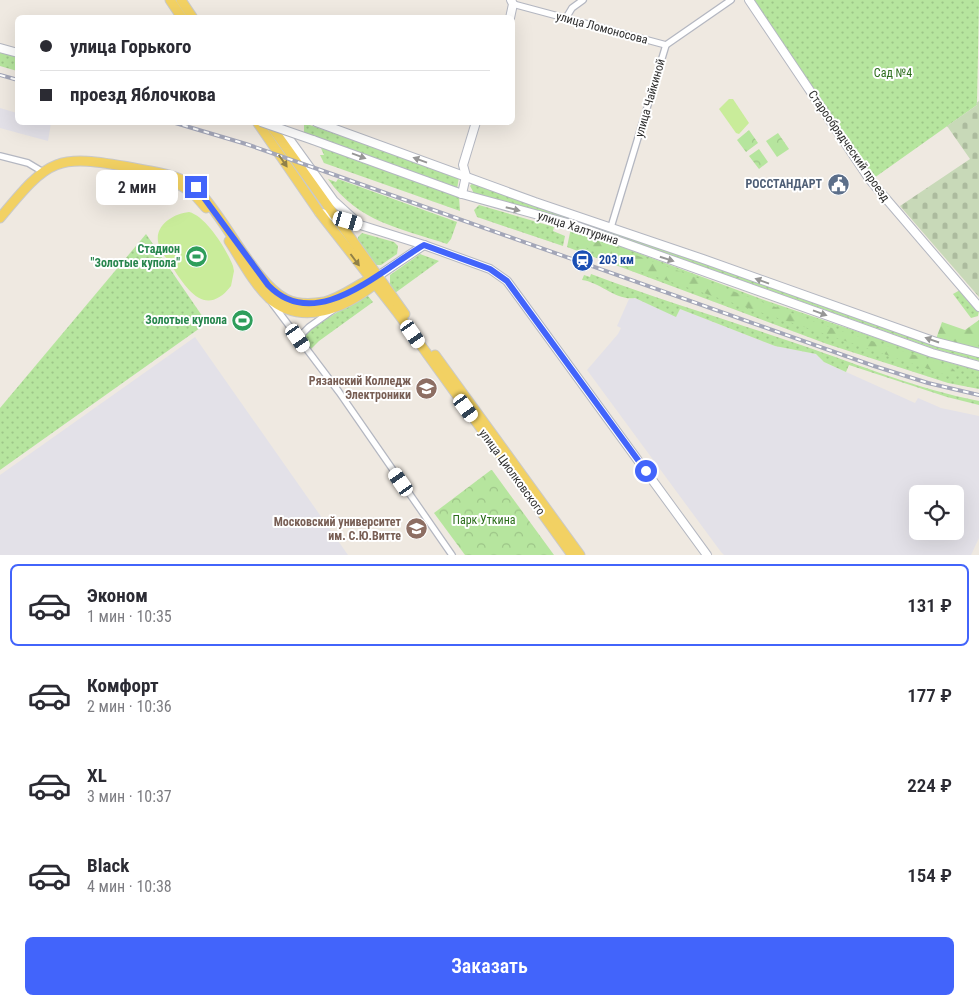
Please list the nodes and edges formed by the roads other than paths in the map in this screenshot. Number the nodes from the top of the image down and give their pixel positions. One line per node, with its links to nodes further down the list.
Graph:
1 (170, 0): 7 (main road)
2 (583, 0): 10 (street)
3 (731, 0): 11 (street, улица Чайкиной)
4 (749, 0): 32 (main road, Старообрядческий проезд)
5 (182, 1): 8 (main road)
6 (512, 2): 9 (main road); 10 (street, улица Ломоносова)
7 (180, 15)
8 (192, 15)
9 (510, 15)
10 (566, 18): 11 (street, улица Ломоносова)
11 (666, 45): 28 (street, улица Чайкиной)
12 (0, 48): 13 (main road)
13 (15, 52)
14 (258, 125): 24 (main road, улица Циолковского, one-way to 24)
15 (270, 125): 23 (main road, улица Халтурина, one-way to 23, bridge)
16 (270, 125): 25 (main road, улица Циолковского)
17 (279, 125): 27 (main road)
18 (324, 125): 22 (main road, улица Халтурина, one-way to 18)
19 (475, 125): 22 (main road)
20 (0, 156): 21 (street)
21 (43, 172): 26 (main road); 30 (main road); 31 (main road)
22 (466, 176): 23 (main road); 28 (main road, улица Халтурина)
23 (462, 194): 36 (main road, улица Халтурина, one-way to 36)
24 (319, 212): 25 (main road); 30 (main road, улица Циолковского, one-way to 30)
25 (335, 217): 27 (main road); 30 (main road, улица Циолковского)
26 (0, 218)
27 (361, 224): 29 (main road)
28 (611, 227): 35 (main road, улица Халтурина, one-way to 28)
29 (424, 245): 30 (main road); 40 (main road)
30 (374, 279): 33 (main road); 38 (main road, улица Циолковского); 39 (main road, улица Циолковского)
31 (268, 297): 33 (main road); 34 (street)
32 (979, 307)
33 (337, 308): 34 (street)
34 (298, 338): 37 (street)
35 (979, 353)
36 (979, 366)
37 (452, 555)
38 (572, 555)
39 (580, 555)
40 (707, 555)

